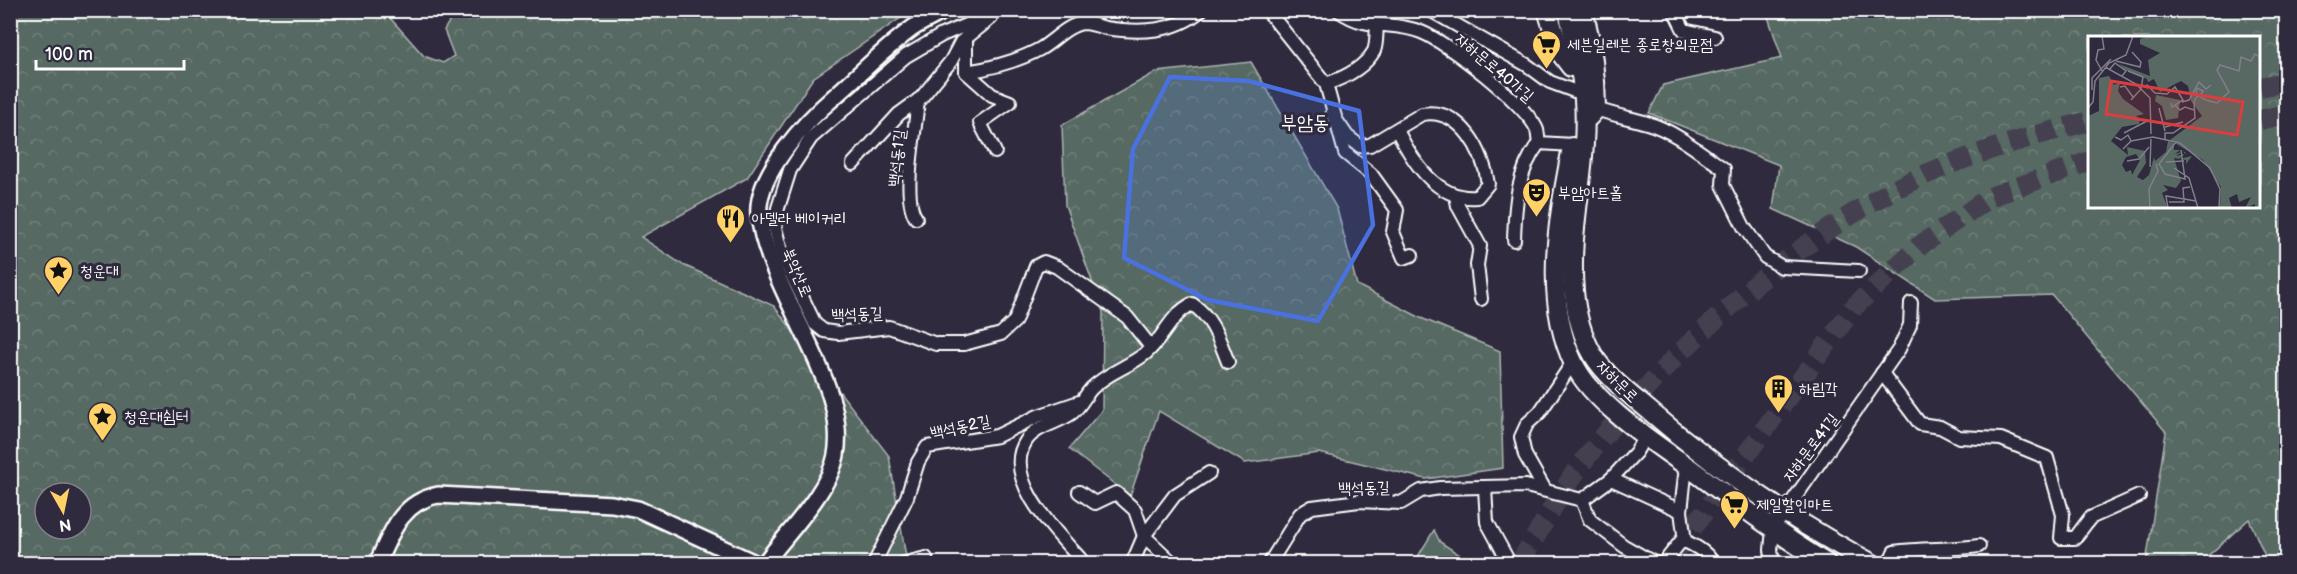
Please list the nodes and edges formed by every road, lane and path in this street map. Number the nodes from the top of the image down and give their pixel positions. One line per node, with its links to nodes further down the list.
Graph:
1 (945, 10): 56 (street, 북악산로)
2 (1201, 10): 14 (street)
3 (1267, 10): 15 (street)
4 (1338, 10): 11 (street, 자하문로40가길)
5 (1430, 10): 16 (street)
6 (1568, 10): 20 (main road, 자하문로)
7 (1583, 10): 18 (main road)
8 (1674, 10): 13 (street)
9 (1000, 11): 12 (street, 백석동1길); 33 (street, 백석동길)
10 (1547, 12): 16 (main road, 자하문로)
11 (1377, 26): 15 (street); 22 (street, 자하문로40가길)
12 (966, 37): 14 (street); 17 (street, 백석동1길)
13 (1715, 37)
14 (966, 72): 24 (street)
15 (1326, 84): 19 (street)
16 (1574, 91): 23 (main road, 자하문로)
17 (918, 100): 25 (street, 백석동1길); 27 (street, 백석동1길)
18 (1596, 109): 20 (main road); 30 (street)
19 (1332, 114): 21 (street); 29 (street)
20 (1584, 123): 47 (main road, 자하문로)
21 (1397, 130): 26 (street); 26 (street)
22 (1539, 143): 23 (street); 28 (street)
23 (1573, 145): 35 (main road, 자하문로)
24 (995, 152)
25 (853, 164)
26 (1456, 196): 31 (street)
27 (916, 218)
28 (1514, 240)
29 (1412, 255)
30 (1859, 271)
31 (1481, 299)
32 (1911, 303): 36 (street, 자하문로41길)
33 (1151, 347): 34 (street); 37 (street)
34 (1228, 362)
35 (1573, 362): 38 (main road, 자하문로); 43 (street, 자하문로)
36 (1882, 373): 45 (street); 47 (street, 자하문로41길)
37 (1083, 401): 57 (street, 백석동2길); 59 (street)
38 (1645, 436): 39 (main road, 자하문로); 41 (street)
39 (1686, 466): 48 (street); 49 (main road, 자하문로)
40 (1209, 473): 50 (street)
41 (1611, 479): 46 (street); 48 (street)
42 (1485, 488): 43 (street, 백석동길); 62 (street, 백석동길); 63 (street)
43 (1545, 490): 46 (street, 백석동길)
44 (1079, 492): 50 (street)
45 (2139, 496)
46 (1582, 500): 64 (street)
47 (1783, 510): 49 (street, 자하문로41길); 69 (main road, 자하문로)
48 (1681, 511): 51 (street)
49 (1773, 529): 67 (street); 68 (main road, 자하문로)
50 (1144, 536): 60 (street); 61 (street)
51 (1685, 542): 65 (street); 66 (street)
52 (1979, 546): 70 (street)
53 (926, 558): 58 (street)
54 (377, 564): 55 (street)
55 (757, 564)
56 (764, 564)
57 (874, 564)
58 (901, 564)
59 (1085, 564)
60 (1132, 564)
61 (1174, 564)
62 (1269, 564)
63 (1510, 564)
64 (1656, 564)
65 (1663, 564)
66 (1713, 564)
67 (1773, 564)
68 (1827, 564)
69 (1873, 564)
70 (1889, 564)

